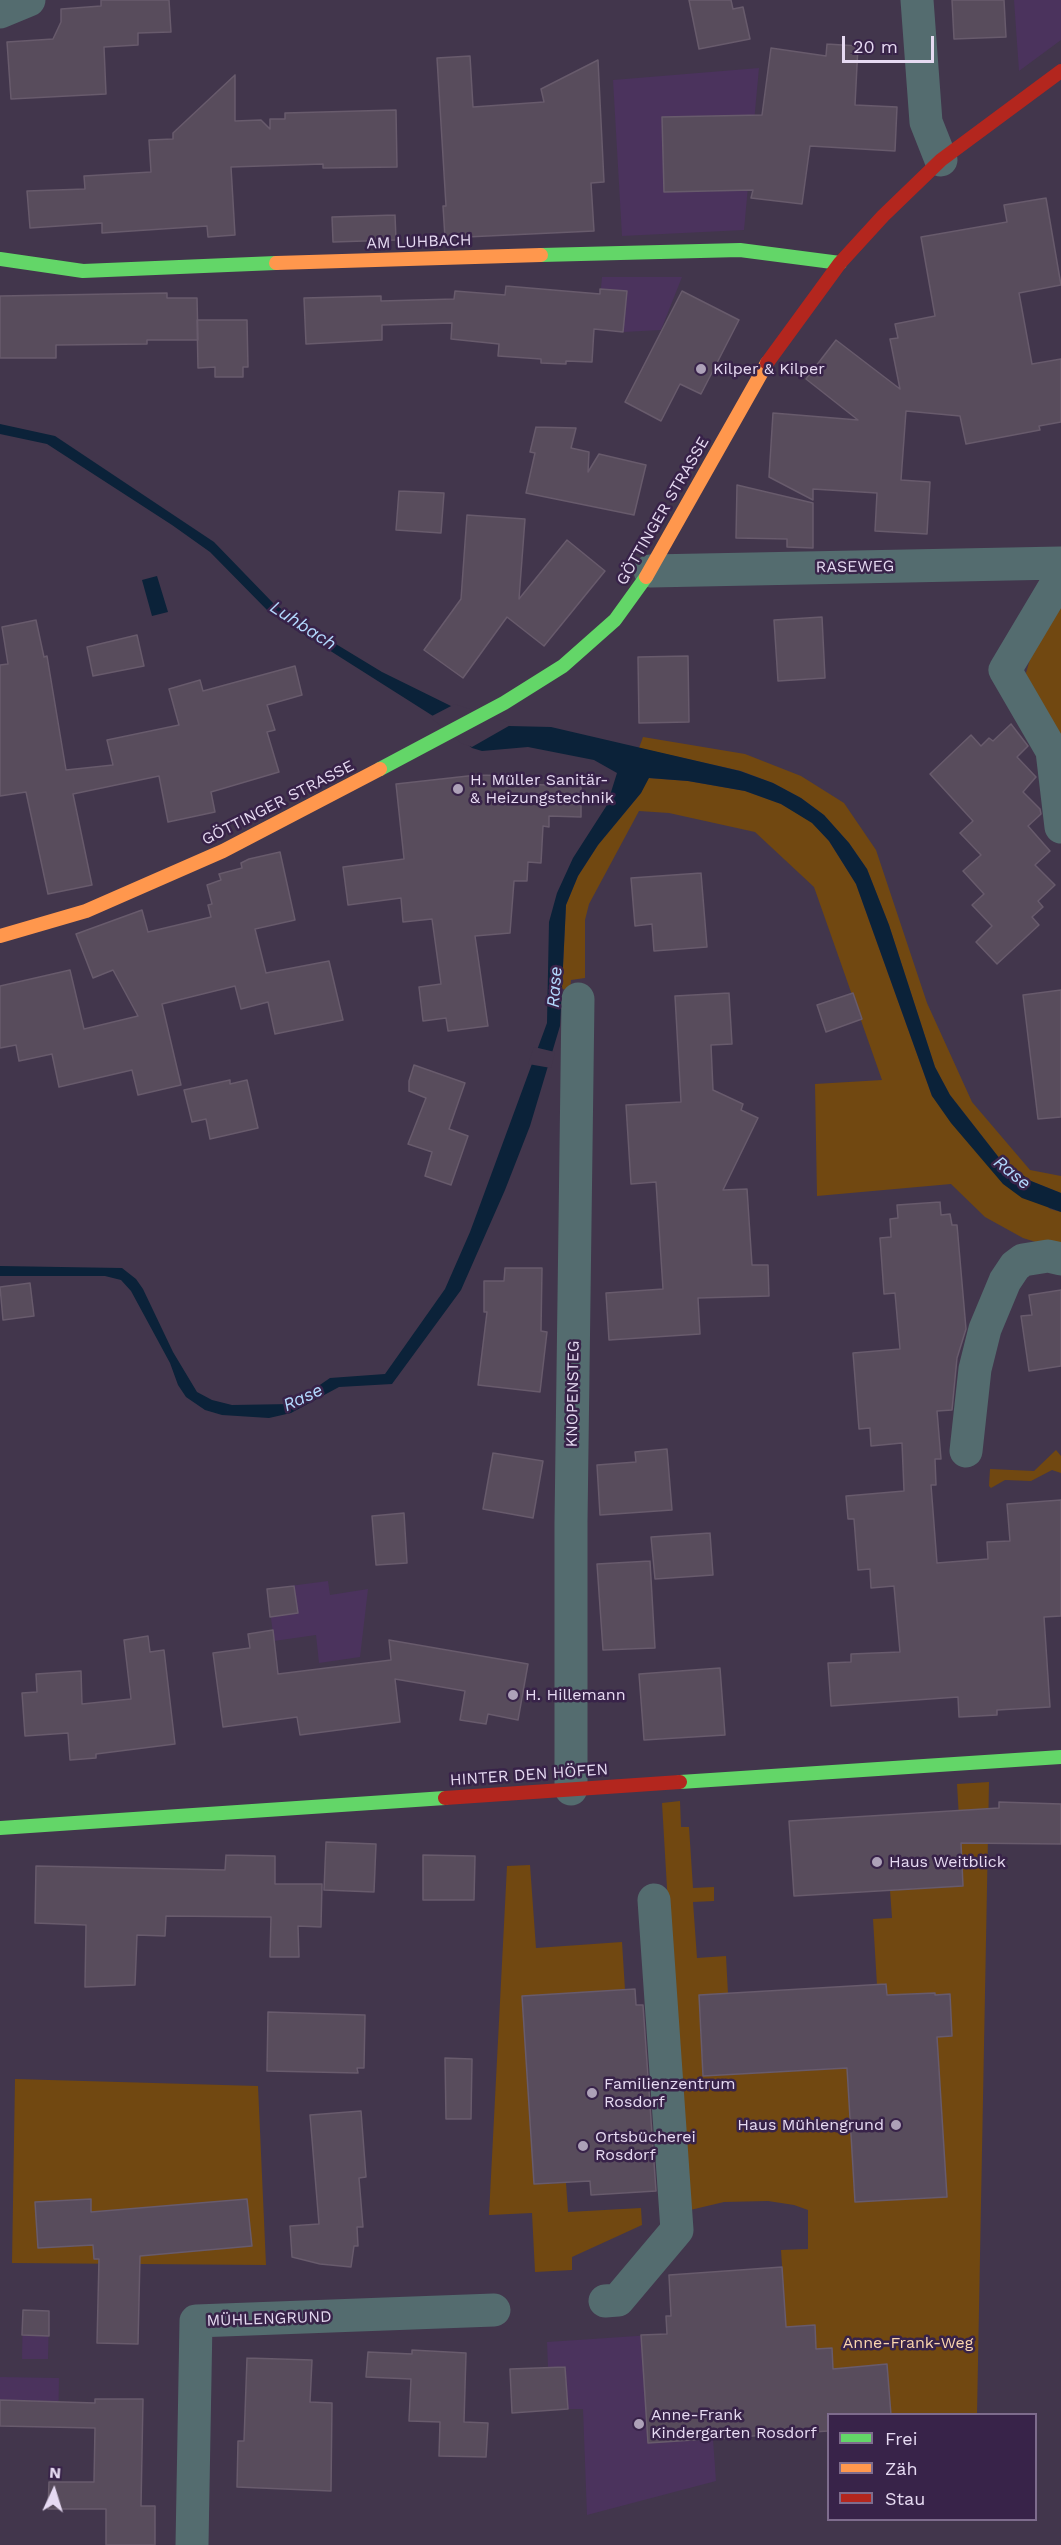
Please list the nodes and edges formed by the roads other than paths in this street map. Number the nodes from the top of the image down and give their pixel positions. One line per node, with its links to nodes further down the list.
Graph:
1 (29, 0): 3 (street)
2 (917, 0): 5 (street)
3 (0, 12)
4 (1061, 71): 5 (street, GÖTTINGER STRASSE)
5 (942, 160): 7 (street, GÖTTINGER STRASSE)
6 (0, 259): 7 (street, AM LUHBACH)
7 (840, 263): 9 (street, GÖTTINGER STRASSE)
8 (1061, 563): 9 (street, RASEWEG)
9 (650, 571): 12 (street, GÖTTINGER STRASSE)
10 (1061, 576): 11 (street)
11 (1061, 827)
12 (0, 936)
13 (578, 999): 17 (street, KNOPENSTEG)
14 (1061, 1259): 15 (street)
15 (966, 1451)
16 (1061, 1757): 17 (street, HINTER DEN HÖFEN)
17 (571, 1789): 18 (street, HINTER DEN HÖFEN)
18 (0, 1828)
19 (654, 1900): 20 (street)
20 (605, 2301)
21 (494, 2310): 22 (street, MÜHLENGRUND)
22 (192, 2545)

